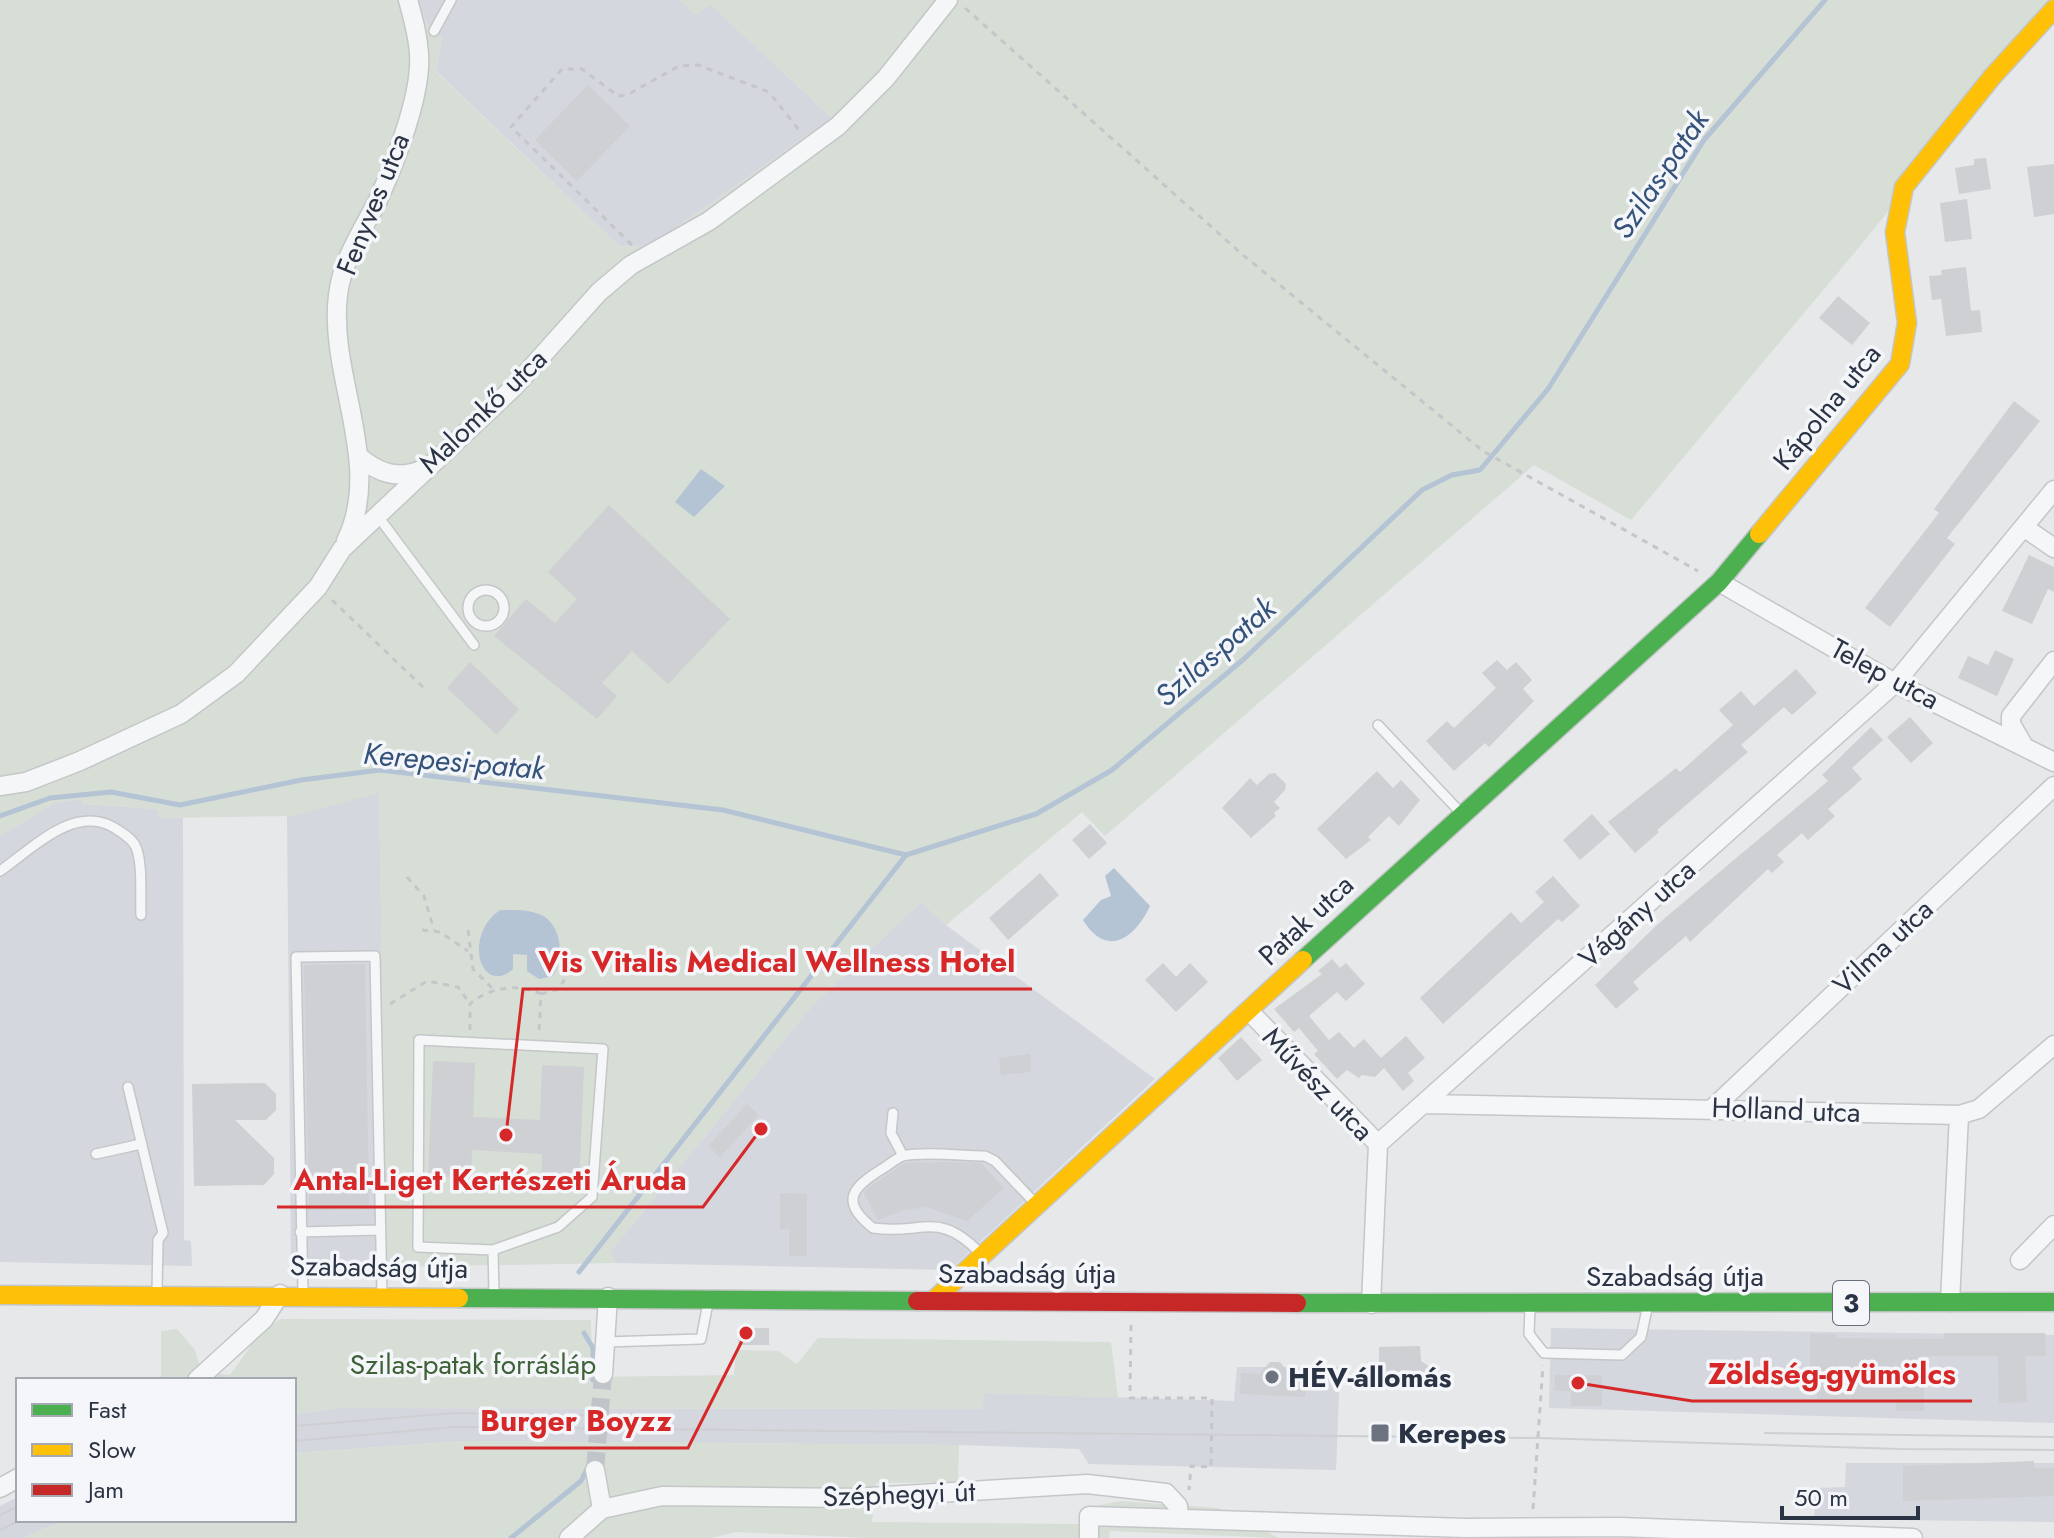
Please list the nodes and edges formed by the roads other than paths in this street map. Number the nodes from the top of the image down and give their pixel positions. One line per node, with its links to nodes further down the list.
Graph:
1 (408, 0): 6 (street, Fenyves utca)
2 (451, 0): 5 (lane)
3 (948, 0): 7 (street, Malomkő utca)
4 (2054, 9): 13 (main road, Kápolna utca)
5 (434, 31)
6 (358, 456): 7 (street); 12 (street, Fenyves utca)
7 (423, 469): 9 (street, Malomkő utca)
8 (2054, 490): 10 (street, Vágány utca)
9 (377, 515): 12 (street, Malomkő utca); 15 (lane)
10 (2025, 528): 11 (street); 18 (street, Vágány utca)
11 (2054, 548)
12 (342, 549): 22 (street, Malomkő utca)
13 (1719, 582): 18 (street, Telep utca); 24 (main road, Patak utca)
14 (471, 619): 14 (lane); 15 (lane)
15 (460, 626): 16 (lane)
16 (474, 645)
17 (2054, 661): 20 (street)
18 (1895, 683): 20 (street, Telep utca); 30 (street, Vágány utca)
19 (1378, 725): 24 (lane)
20 (2022, 743): 21 (street, Telep utca)
21 (2054, 762)
22 (0, 786)
23 (2054, 786): 31 (street, Vilma utca)
24 (1462, 813): 27 (main road, Patak utca)
25 (0, 871): 26 (lane)
26 (141, 915)
27 (1249, 1011): 35 (street, Művész utca); 38 (main road, Patak utca)
28 (2054, 1045): 33 (street)
29 (128, 1087): 34 (lane)
30 (1425, 1104): 31 (street, Holland utca); 35 (street, Vágány utca)
31 (1713, 1108): 33 (street, Holland utca)
32 (893, 1113): 37 (lane)
33 (1959, 1115): 54 (street)
34 (141, 1144): 36 (lane); 48 (lane)
35 (1378, 1144): 56 (street, Művész utca)
36 (96, 1154)
37 (903, 1156): 38 (lane); 43 (lane)
38 (1037, 1205): 43 (main road, Patak utca)
39 (2054, 1225): 44 (street)
40 (378, 1230): 41 (lane); 41 (lane); 49 (lane)
41 (300, 1232): 46 (lane)
42 (493, 1250): 42 (lane); 50 (lane)
43 (982, 1255): 53 (main road, Patak utca)
44 (2020, 1260)
45 (280, 1294): 46 (main road, Szabadság útja / 3); 48 (main road, Szabadság útja / 3); 61 (street)
46 (303, 1294): 49 (main road, Szabadság útja / 3)
47 (0, 1295): 48 (main road, Szabadság útja / 3)
48 (157, 1295)
49 (382, 1295): 50 (main road, Szabadság útja / 3)
50 (494, 1296): 51 (main road, Szabadság útja / 3)
51 (608, 1297): 52 (main road, Szabadság útja / 3); 59 (street)
52 (709, 1298): 53 (main road, Szabadság útja / 3); 59 (lane)
53 (934, 1300): 56 (main road, Szabadság útja / 3)
54 (1950, 1302): 55 (main road, Szabadság útja / 3); 57 (main road, Szabadság útja / 3)
55 (2054, 1302)
56 (1371, 1304): 58 (main road, Szabadság útja / 3)
57 (1648, 1304): 58 (main road, Szabadság útja / 3); 58 (lane)
58 (1530, 1305)
59 (605, 1342): 60 (street)
60 (603, 1374)
61 (200, 1378)
62 (595, 1470): 63 (street)
63 (602, 1509): 64 (street, Széphegyi út); 66 (street, Széphegyi út)
64 (1183, 1518): 65 (street); 67 (street)
65 (1468, 1535): 68 (street)
66 (569, 1538)
67 (1089, 1538)
68 (1839, 1538): 69 (street)
69 (1913, 1538)

